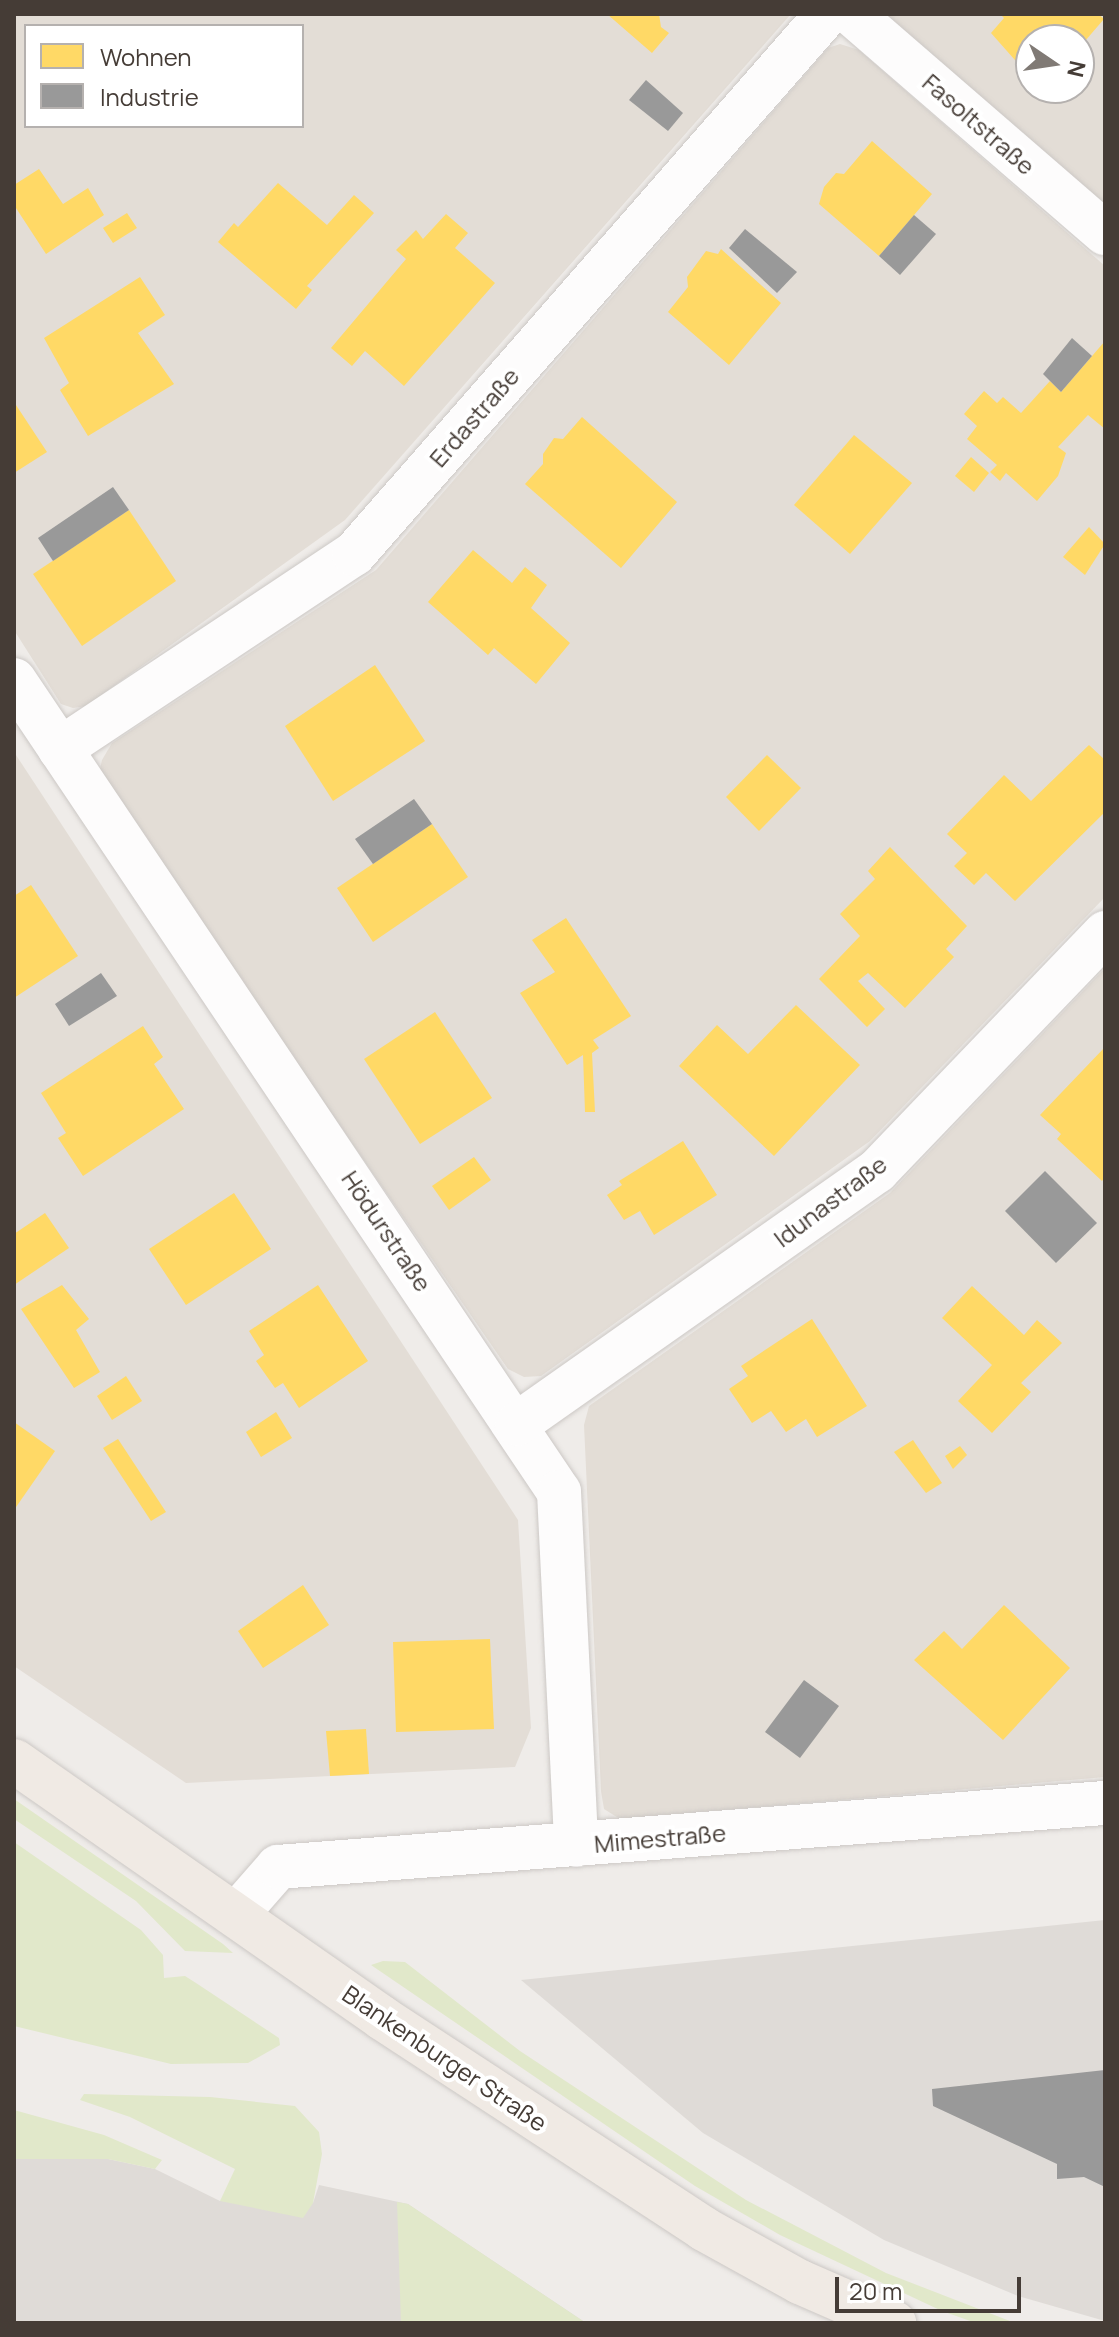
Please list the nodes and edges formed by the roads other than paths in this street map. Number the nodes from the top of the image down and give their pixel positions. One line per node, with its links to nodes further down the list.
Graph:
1 (827, 14): 5 (street, Erdastraße)
2 (852, 14): 3 (street, Fasoltstraße)
3 (1105, 233)
4 (14, 680): 5 (street, Hödurstraße)
5 (60, 749): 7 (street, Hödurstraße)
6 (1105, 933): 7 (street, Idunastraße)
7 (517, 1424): 10 (street, Hödurstraße)
8 (14, 1761): 11 (main road, Blankenburger Straße)
9 (1105, 1803): 10 (street, Mimestraße)
10 (576, 1845): 11 (street, Mimestraße)
11 (236, 1915): 12 (main road, Blankenburger Straße)
12 (894, 2323)

